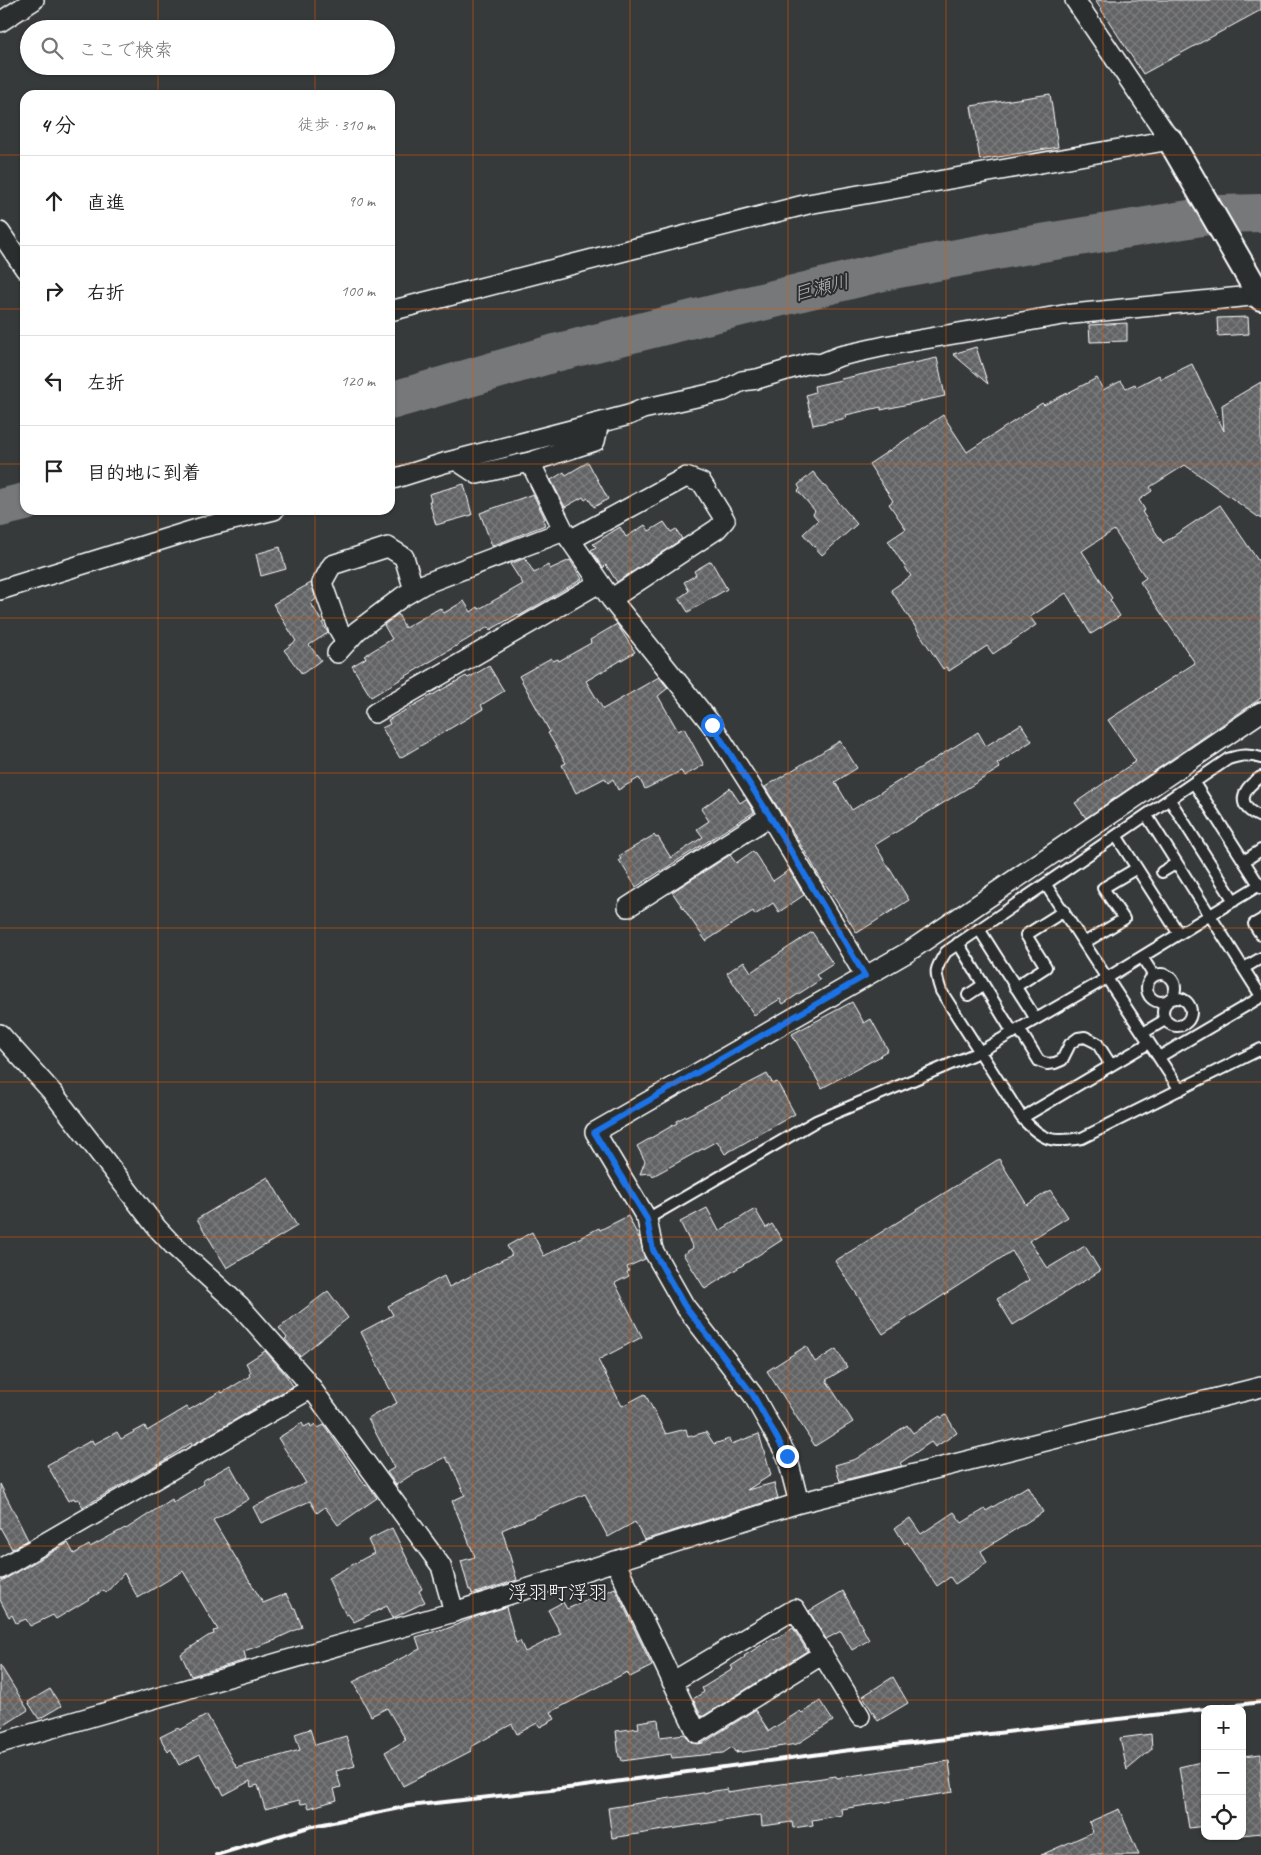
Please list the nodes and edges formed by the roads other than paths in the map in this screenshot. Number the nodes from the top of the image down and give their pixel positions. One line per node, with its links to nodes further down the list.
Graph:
1 (34, 0): 3 (street)
2 (1075, 0): 4 (street)
3 (0, 22)
4 (1170, 140): 7 (street); 8 (street)
5 (0, 232): 6 (street)
6 (20, 262)
7 (1260, 296): 9 (street)
8 (395, 310)
9 (599, 423): 10 (street); 11 (street)
10 (456, 460): 11 (street); 12 (street)
11 (530, 462): 14 (street)
12 (395, 478)
13 (253, 515): 16 (street)
14 (567, 535): 15 (street); 17 (street); 18 (street)
15 (599, 583): 18 (street); 20 (street)
16 (0, 590)
17 (414, 590): 17 (street)
18 (611, 599): 25 (street)
19 (1261, 712): 49 (street)
20 (375, 713)
21 (1261, 758): 23 (lane)
22 (1261, 778): 27 (lane)
23 (1194, 783): 24 (lane); 30 (lane)
24 (1170, 800): 26 (lane); 36 (lane)
25 (770, 816): 37 (street); 49 (street)
26 (1147, 816): 28 (lane); 31 (lane)
27 (1261, 817)
28 (1117, 837): 32 (lane); 34 (lane)
29 (1261, 850): 30 (lane)
30 (1244, 861): 35 (lane)
31 (1177, 863): 33 (lane); 39 (lane)
32 (1137, 868): 42 (lane); 44 (lane)
33 (1162, 872)
34 (1046, 885): 38 (lane); 41 (lane)
35 (1260, 886): 36 (lane)
36 (1234, 901): 39 (lane)
37 (628, 907)
38 (1064, 912): 44 (lane); 53 (lane)
39 (1210, 916): 42 (lane); 48 (lane)
40 (1261, 920): 43 (lane)
41 (978, 929): 45 (lane); 53 (lane)
42 (1179, 934): 46 (lane)
43 (1261, 935)
44 (1084, 943): 51 (lane)
45 (958, 944): 52 (lane); 66 (lane)
46 (1142, 957): 50 (lane); 51 (lane)
47 (1261, 958): 48 (lane)
48 (1244, 968): 55 (lane)
49 (865, 976): 71 (street)
50 (1154, 976): 56 (lane); 56 (lane)
51 (1108, 978): 57 (lane); 61 (lane)
52 (983, 985): 54 (lane); 60 (lane)
53 (1015, 987): 57 (lane)
54 (968, 995)
55 (1261, 996): 63 (lane)
56 (1169, 1000): 58 (lane); 59 (lane)
57 (1036, 1019): 60 (lane)
58 (1165, 1020): 59 (lane); 61 (lane)
59 (1184, 1024): 63 (lane)
60 (1016, 1031): 66 (lane); 68 (lane)
61 (1143, 1033): 64 (lane)
62 (0, 1034): 73 (street)
63 (1193, 1037): 67 (lane)
64 (1149, 1043): 67 (lane); 68 (lane)
65 (1261, 1049): 69 (lane)
66 (979, 1052): 70 (lane); 71 (lane)
67 (1159, 1057): 69 (lane)
68 (1111, 1065): 70 (lane)
69 (1180, 1090): 70 (lane)
70 (1022, 1118)
71 (647, 1219): 74 (street)
72 (1261, 1387): 74 (street)
73 (312, 1388): 76 (street); 77 (street)
74 (798, 1503): 75 (street)
75 (615, 1561): 77 (street); 79 (street)
76 (0, 1569)
77 (454, 1612): 81 (street)
78 (823, 1654): 79 (street); 79 (street); 80 (street)
79 (672, 1682)
80 (860, 1716)
81 (0, 1743)

